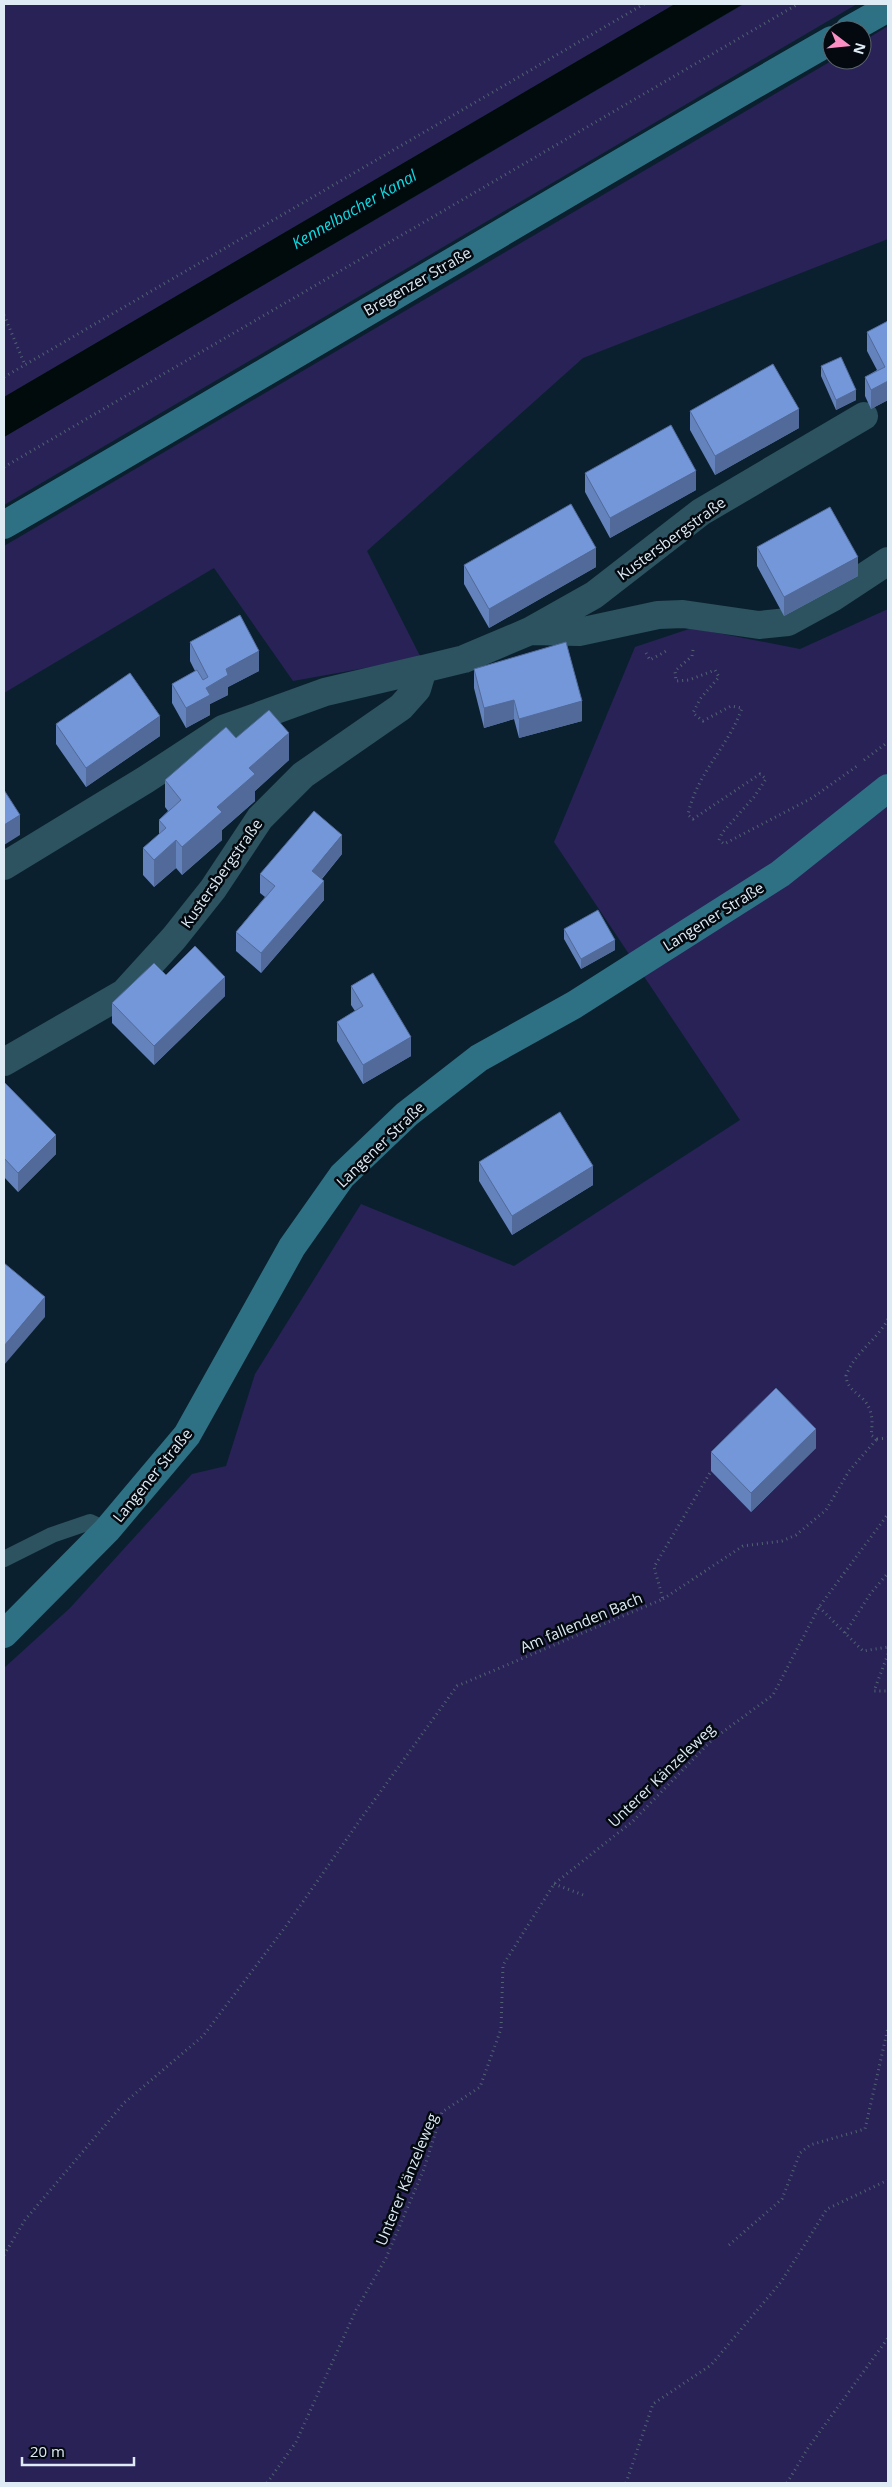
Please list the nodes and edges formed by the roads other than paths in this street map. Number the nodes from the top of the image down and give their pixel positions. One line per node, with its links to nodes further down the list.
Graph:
1 (888, 8): 2 (main road)
2 (867, 20)
3 (822, 46): 5 (main road, Bregenzer Straße)
4 (864, 416): 7 (street, Kustersbergstraße)
5 (4, 526)
6 (888, 561): 7 (street, Kustersbergstraße)
7 (530, 631): 8 (street, Kustersbergstraße)
8 (423, 669): 10 (street, Kustersbergstraße); 11 (street, Kustersbergstraße)
9 (888, 788): 12 (main road, Langener Straße)
10 (4, 866)
11 (4, 1062)
12 (107, 1530): 13 (lane); 14 (main road, Langener Straße)
13 (4, 1559)
14 (4, 1634)

